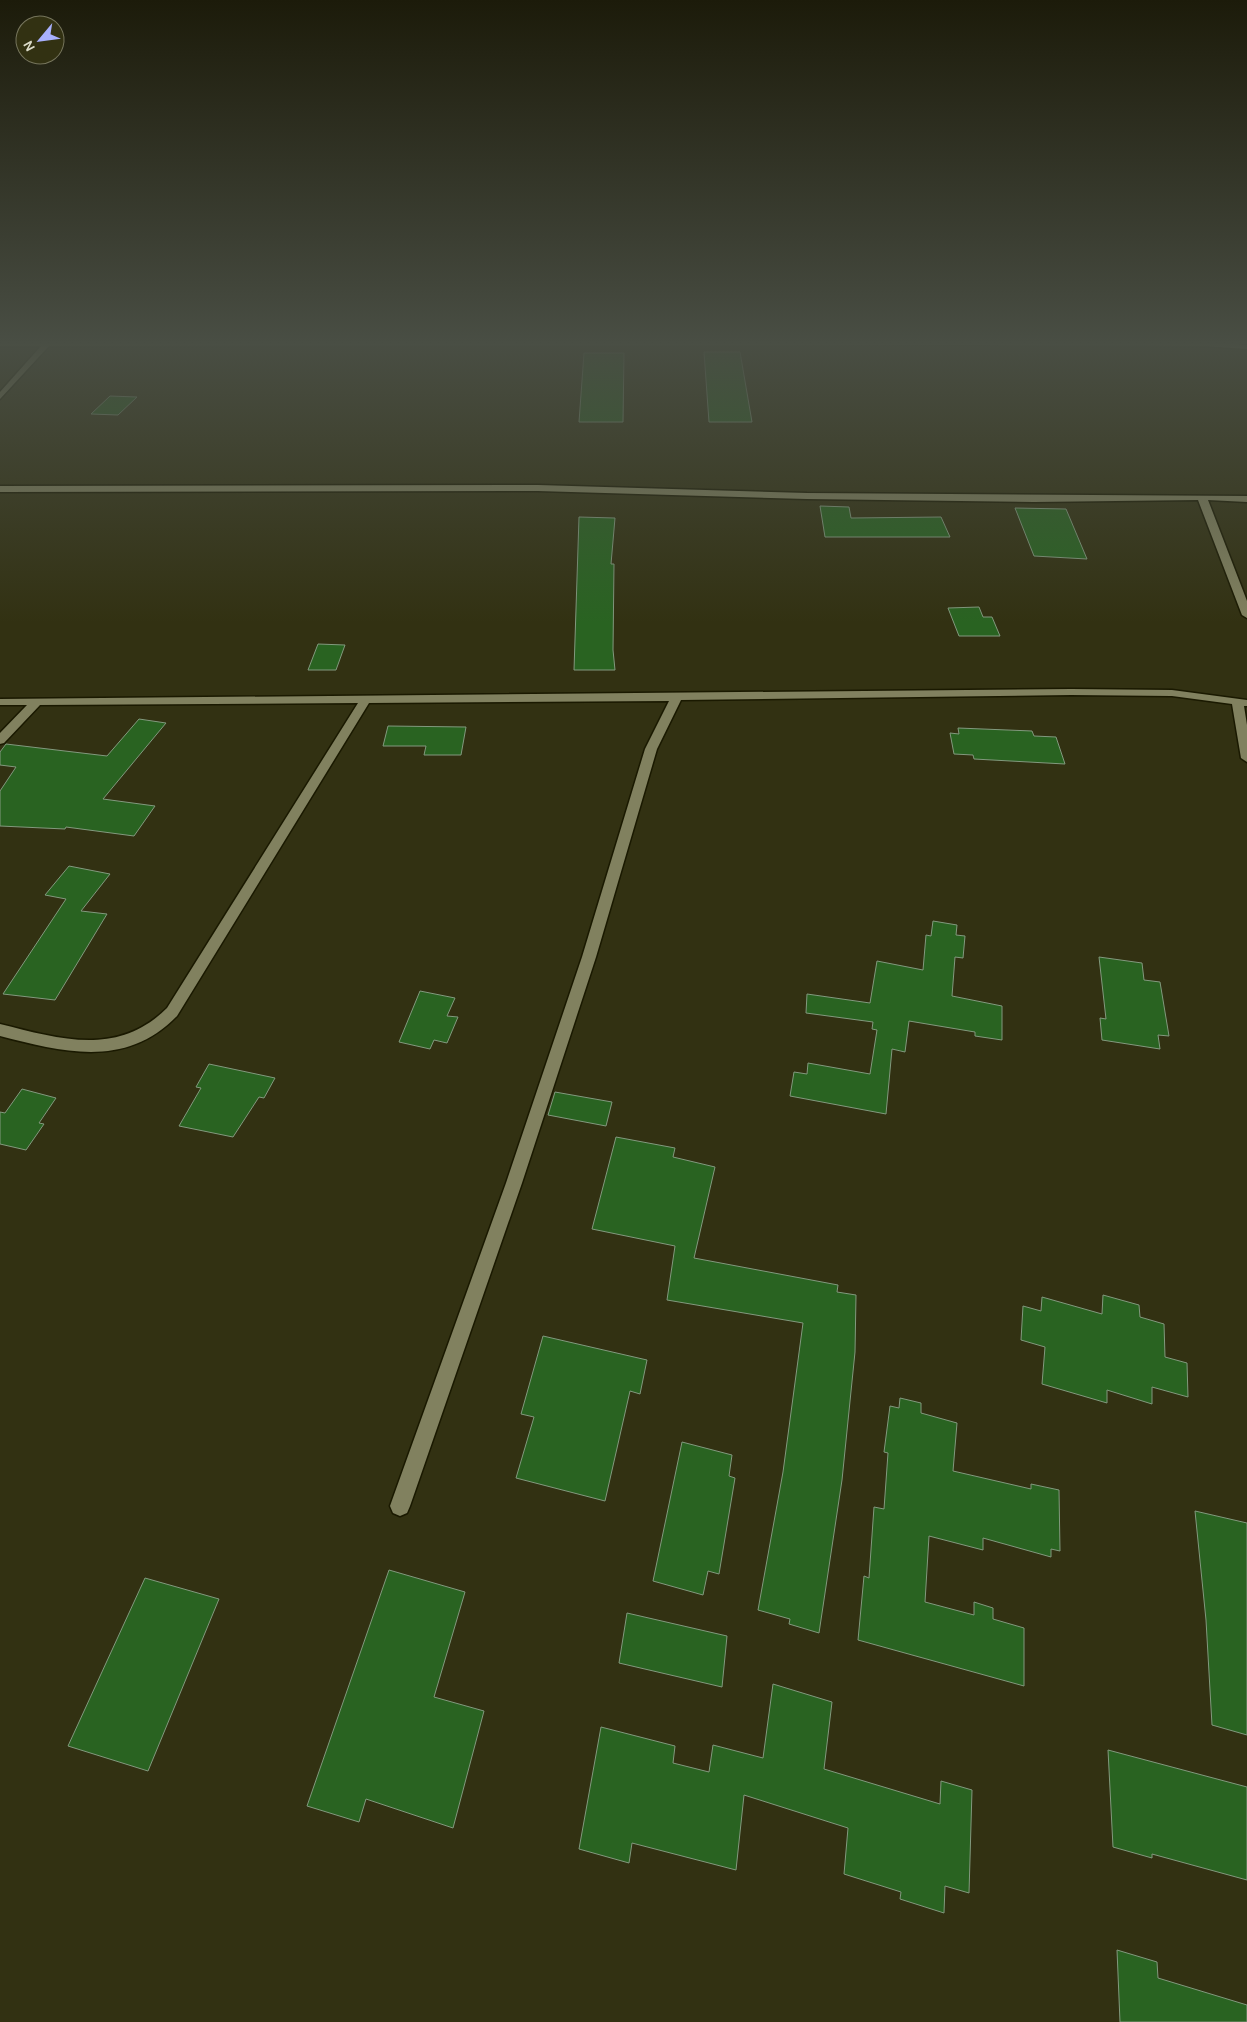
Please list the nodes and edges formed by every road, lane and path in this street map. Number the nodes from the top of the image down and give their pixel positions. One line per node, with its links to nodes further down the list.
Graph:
1 (0, 489): 2 (street)
2 (1202, 497): 3 (street); 4 (street)
3 (1247, 499)
4 (1247, 615)
5 (677, 696): 6 (street); 9 (street); 13 (street)
6 (366, 698): 8 (street); 12 (street)
7 (0, 702): 8 (street)
8 (36, 702): 10 (street)
9 (1242, 702): 11 (street)
10 (0, 740)
11 (1247, 758)
12 (0, 1030)
13 (400, 1506)

